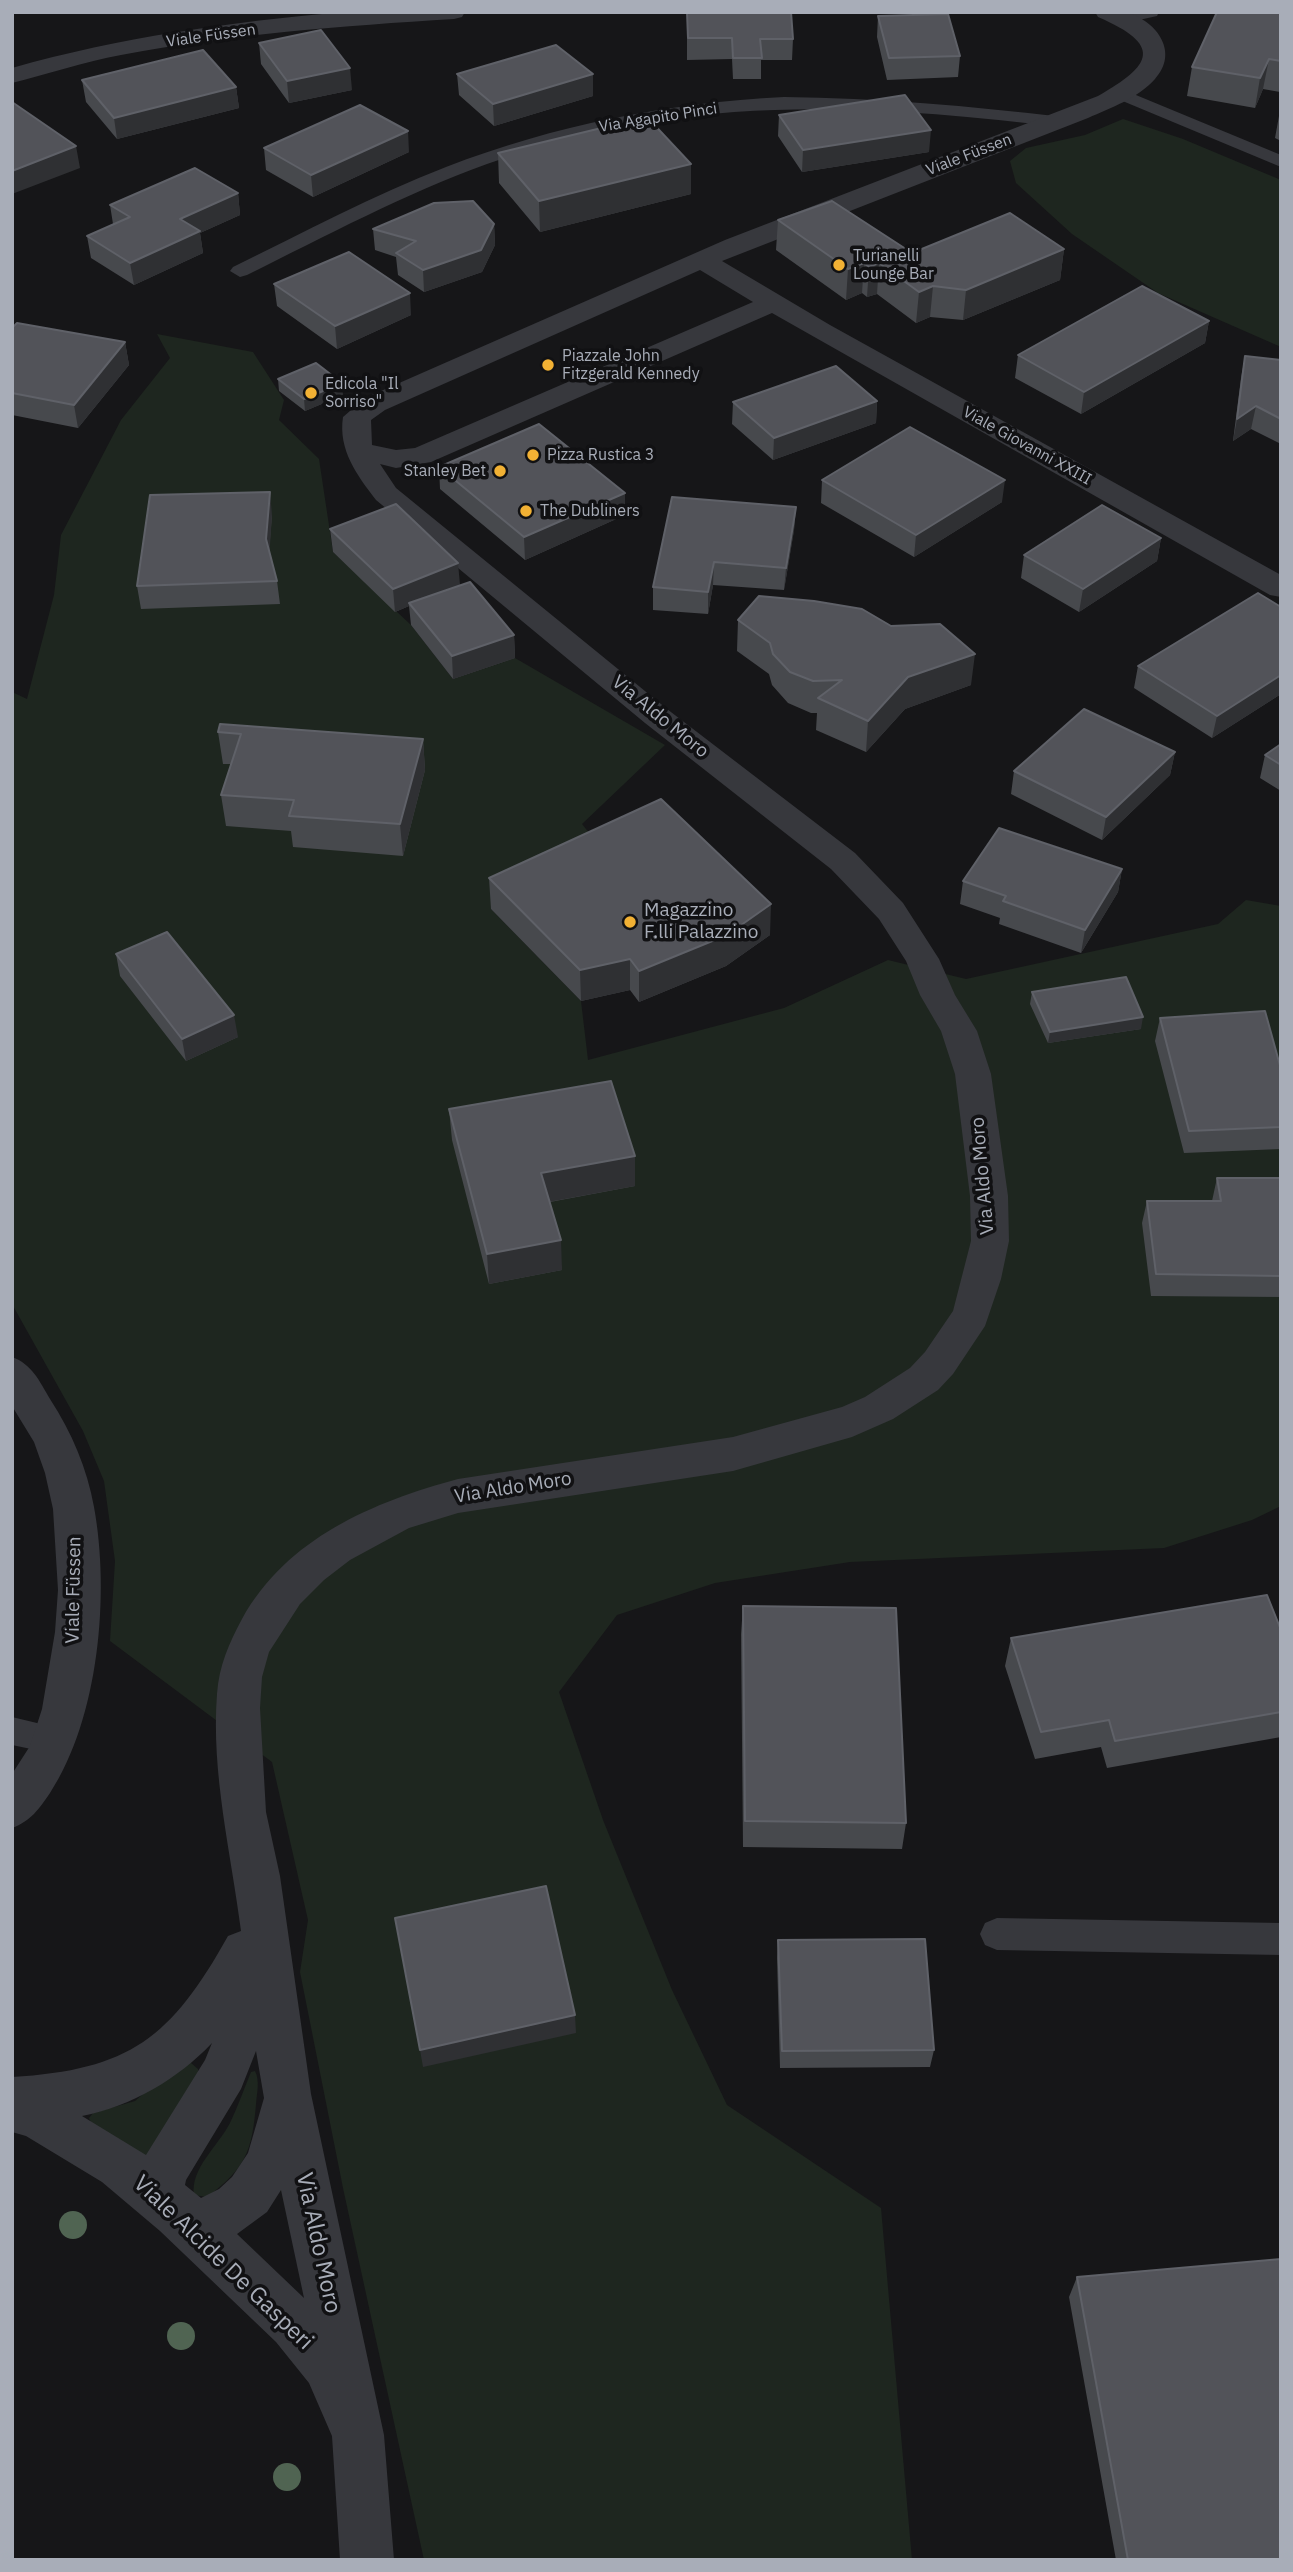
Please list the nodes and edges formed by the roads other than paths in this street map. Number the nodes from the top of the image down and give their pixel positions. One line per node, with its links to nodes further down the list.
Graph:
1 (454, 12): 4 (street, Viale Füssen)
2 (1151, 12): 3 (lane)
3 (1114, 15): 5 (street, Viale Füssen)
4 (12, 76)
5 (1119, 93): 6 (street, Viale Füssen); 7 (lane)
6 (1063, 122): 8 (street, Viale Füssen); 9 (lane, Via Agapito Pinci)
7 (1281, 162)
8 (702, 260): 10 (street, Viale Giovanni XXIII); 11 (street)
9 (240, 271)
10 (775, 302): 11 (street); 12 (street, Viale Giovanni XXIII)
11 (359, 451): 17 (street, Via Aldo Moro)
12 (1281, 588)
13 (12, 1373): 15 (street, Viale Füssen)
14 (12, 1731): 15 (lane)
15 (55, 1740): 16 (street, Viale Füssen)
16 (12, 1808)
17 (262, 1914): 20 (street, Via Aldo Moro); 21 (street); 23 (street, Via Aldo Moro)
18 (997, 1934): 19 (lane)
19 (1281, 1939)
20 (287, 2093): 23 (street, Via Aldo Moro); 24 (street, Via Aldo Moro)
21 (12, 2100)
22 (12, 2109): 23 (street, Viale Alcide De Gasperi)
23 (178, 2213): 24 (street, Viale Alcide De Gasperi)
24 (358, 2435): 25 (street, Viale Alcide De Gasperi)
25 (368, 2560)

